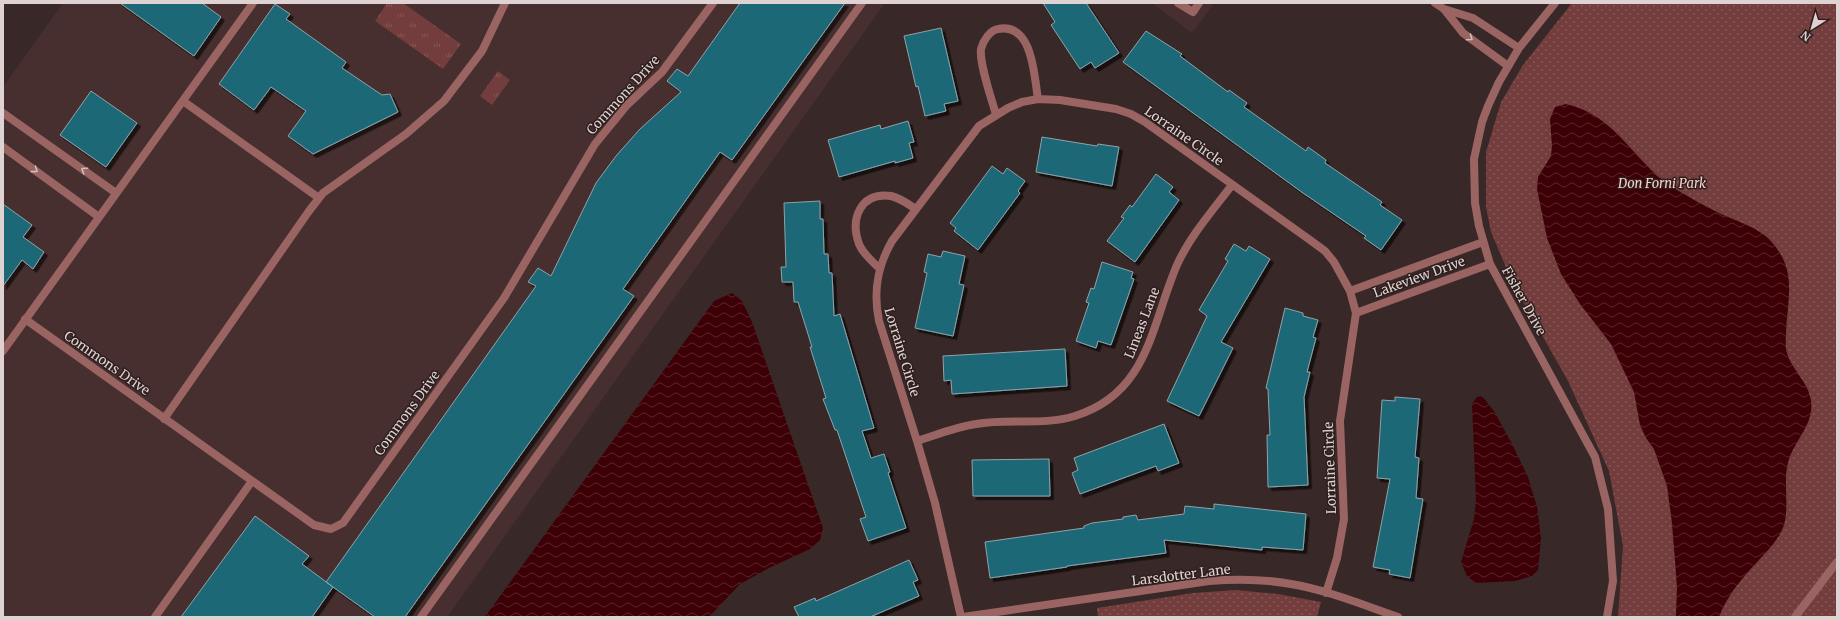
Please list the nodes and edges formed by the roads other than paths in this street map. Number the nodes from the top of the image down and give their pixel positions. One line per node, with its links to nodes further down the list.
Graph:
1 (253, 3): 13 (street)
2 (505, 3): 19 (street)
3 (713, 3): 31 (street, Commons Drive)
4 (862, 3): 35 (street)
5 (1178, 3): 6 (street)
6 (1199, 3)
7 (1435, 3): 9 (street)
8 (1554, 3): 10 (street, Fisher Drive)
9 (1444, 9): 10 (street); 11 (street, one-way to 11)
10 (1519, 48): 11 (street, Fisher Drive)
11 (1508, 66): 22 (street, Fisher Drive)
12 (1038, 99): 15 (street, Lorraine Circle); 15 (street); 17 (street, Lorraine Circle)
13 (182, 101): 18 (street); 19 (street)
14 (3, 113): 18 (street, one-way to 14)
15 (996, 115): 20 (street, Lorraine Circle)
16 (3, 147): 21 (street, one-way to 21)
17 (1232, 185): 25 (street, Lorraine Circle); 30 (street, Lineas Lane)
18 (116, 193): 21 (street)
19 (319, 198): 29 (street)
20 (916, 209): 24 (street, Lorraine Circle); 24 (street)
21 (99, 217): 27 (street)
22 (1483, 242): 23 (street, Fisher Drive); 25 (street, Lakeview Drive)
23 (1490, 264): 26 (street, Lakeview Drive); 38 (street, Fisher Drive)
24 (879, 268): 30 (street, Lorraine Circle)
25 (1350, 291): 26 (street, Lorraine Circle)
26 (1356, 313): 33 (street, Lorraine Circle)
27 (25, 319): 28 (street); 29 (street, Commons Drive)
28 (3, 351)
29 (164, 419): 31 (street, Commons Drive)
30 (917, 441): 36 (street, Lorraine Circle)
31 (252, 481): 34 (street)
32 (1837, 562): 39 (street)
33 (1326, 593): 36 (street, Larsdotter Lane); 37 (street, Larsdotter Lane)
34 (155, 617)
35 (421, 617)
36 (962, 617)
37 (1398, 617)
38 (1607, 617)
39 (1796, 617)

